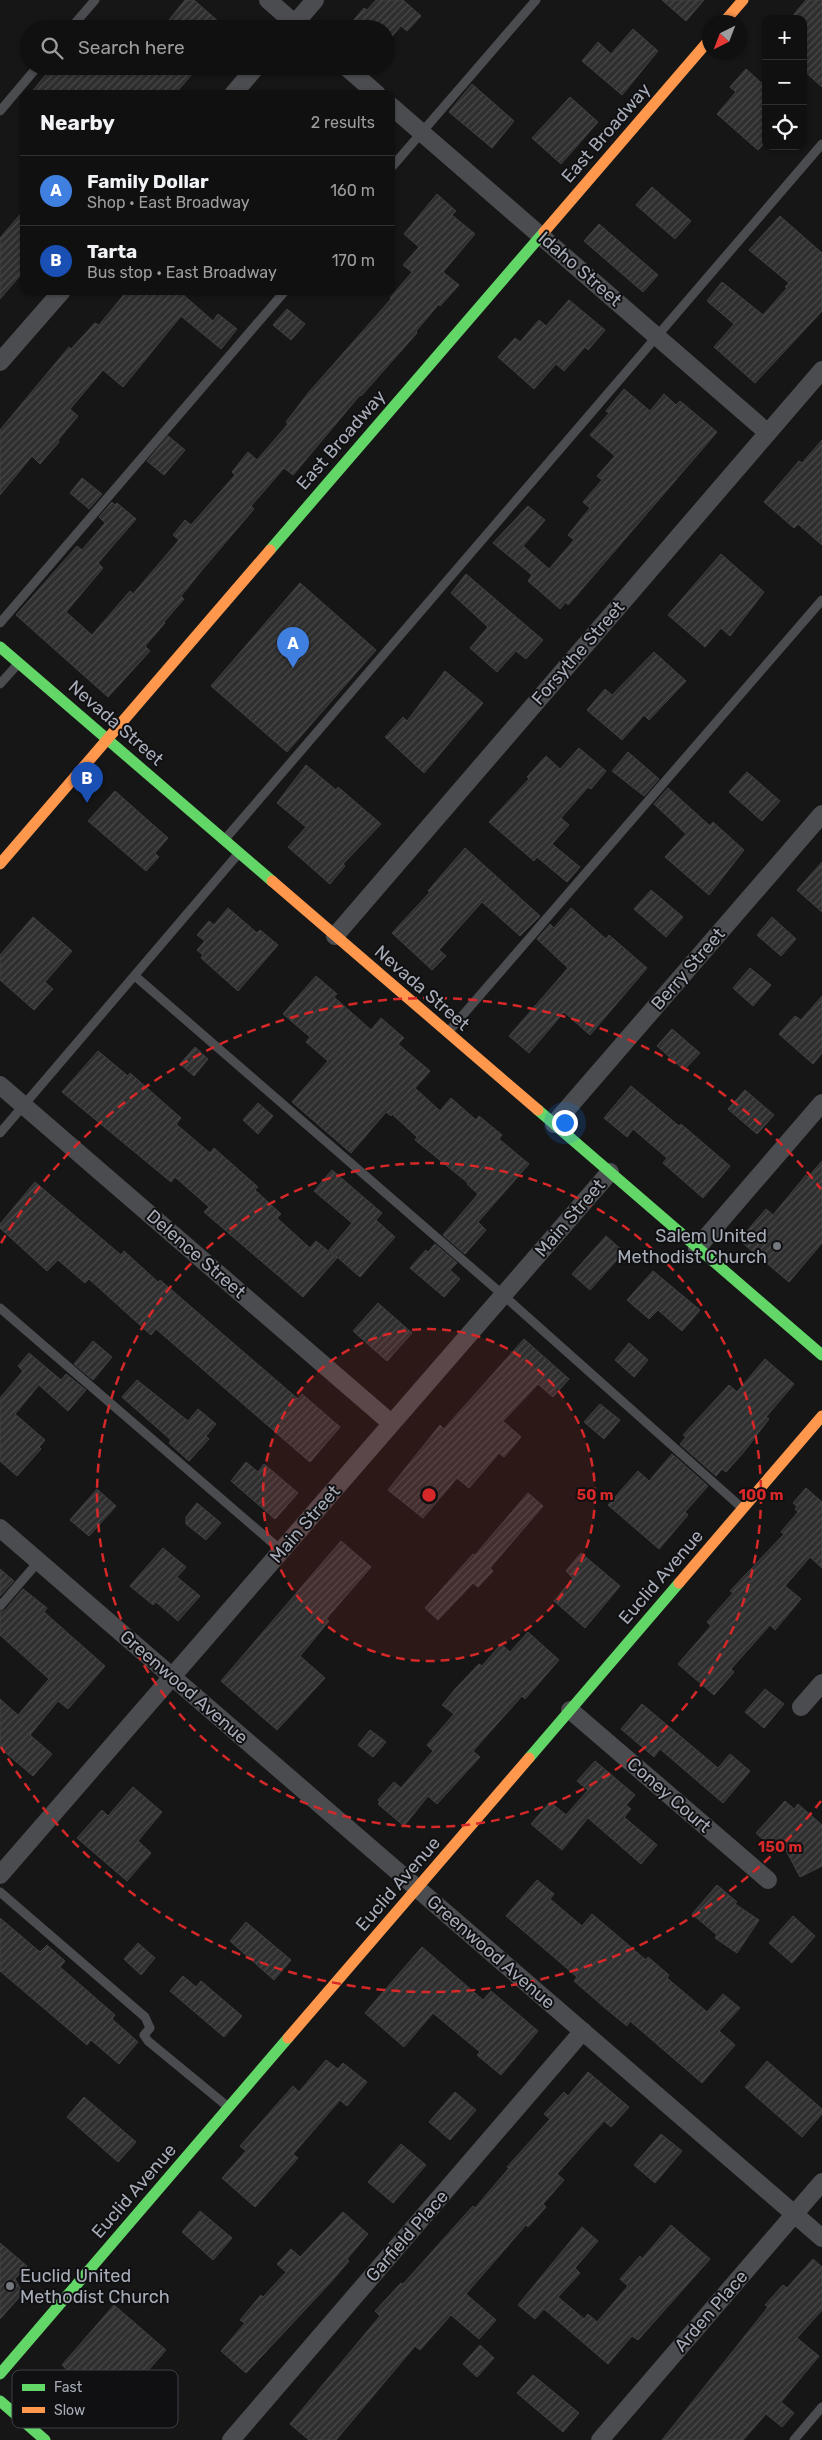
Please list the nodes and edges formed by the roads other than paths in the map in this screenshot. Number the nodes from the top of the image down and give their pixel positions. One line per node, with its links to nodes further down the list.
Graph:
1 (95, 0): 7 (lane)
2 (268, 0): 8 (street)
3 (314, 0): 9 (street)
4 (536, 0): 18 (lane)
5 (744, 0): 6 (street)
6 (730, 15)
7 (78, 20)
8 (288, 20)
9 (300, 20)
10 (702, 49): 21 (street, East Broadway)
11 (30, 75): 17 (lane)
12 (249, 75): 14 (street)
13 (355, 75): 15 (street)
14 (236, 90)
15 (372, 90)
16 (395, 109): 18 (street, Idaho Street)
17 (0, 111)
18 (422, 132): 20 (lane); 21 (street, Idaho Street)
19 (822, 144): 24 (lane)
20 (395, 163)
21 (542, 235): 24 (street, Idaho Street); 33 (street, East Broadway)
22 (59, 295): 25 (street)
23 (282, 295): 29 (lane)
24 (657, 336): 27 (street, Idaho Street); 35 (lane)
25 (0, 362)
26 (822, 370): 27 (street, Forsythe Street)
27 (768, 433): 38 (street, Forsythe Street)
28 (822, 600): 40 (lane)
29 (0, 623)
30 (0, 647): 31 (street, Nevada Street)
31 (19, 663): 32 (lane); 33 (street, Nevada Street)
32 (0, 684)
33 (107, 739): 35 (street, Nevada Street); 37 (street, East Broadway)
34 (822, 814): 44 (street, Berry Street)
35 (224, 840): 36 (street, Nevada Street)
36 (239, 853): 38 (street, Nevada Street); 39 (lane)
37 (0, 864)
38 (335, 936): 40 (street, Nevada Street)
39 (134, 976): 43 (lane); 48 (lane)
40 (447, 1032): 44 (street, Nevada Street)
41 (0, 1085): 43 (street, Delence Street)
42 (822, 1103): 47 (street)
43 (24, 1106): 45 (lane); 52 (street, Delence Street)
44 (554, 1124): 46 (street, Nevada Street)
45 (0, 1133)
46 (610, 1172): 47 (street, Nevada Street); 48 (street, Main Street)
47 (697, 1248): 50 (street, Nevada Street)
48 (503, 1295): 52 (street, Main Street); 53 (lane)
49 (0, 1308): 55 (lane)
50 (822, 1355)
51 (822, 1416): 53 (street, Euclid Avenue)
52 (391, 1423): 55 (street, Main Street)
53 (743, 1508): 61 (street, Euclid Avenue)
54 (0, 1528): 56 (street, Greenwood Avenue)
55 (282, 1551): 58 (street, Main Street)
56 (39, 1562): 57 (lane); 58 (street, Greenwood Avenue)
57 (0, 1606)
58 (173, 1677): 62 (street, Main Street); 64 (street, Greenwood Avenue)
59 (822, 1683): 60 (street)
60 (801, 1707)
61 (570, 1710): 63 (street, Coney Court); 64 (street, Euclid Avenue)
62 (0, 1875)
63 (768, 1880)
64 (417, 1888): 66 (street, Greenwood Avenue); 67 (street, Euclid Avenue)
65 (0, 1892): 67 (lane)
66 (583, 2032): 69 (street, Greenwood Avenue); 77 (street, Garfield Place)
67 (229, 2108): 71 (street, Euclid Avenue)
68 (822, 2182): 69 (street, Arden Place)
69 (794, 2214): 70 (street, Greenwood Avenue); 78 (street, Arden Place)
70 (822, 2238)
71 (0, 2374)
72 (0, 2402): 74 (street)
73 (822, 2407): 79 (lane)
74 (12, 2412)
75 (31, 2428): 76 (street)
76 (45, 2440)
77 (231, 2440)
78 (600, 2440)
79 (794, 2440)

